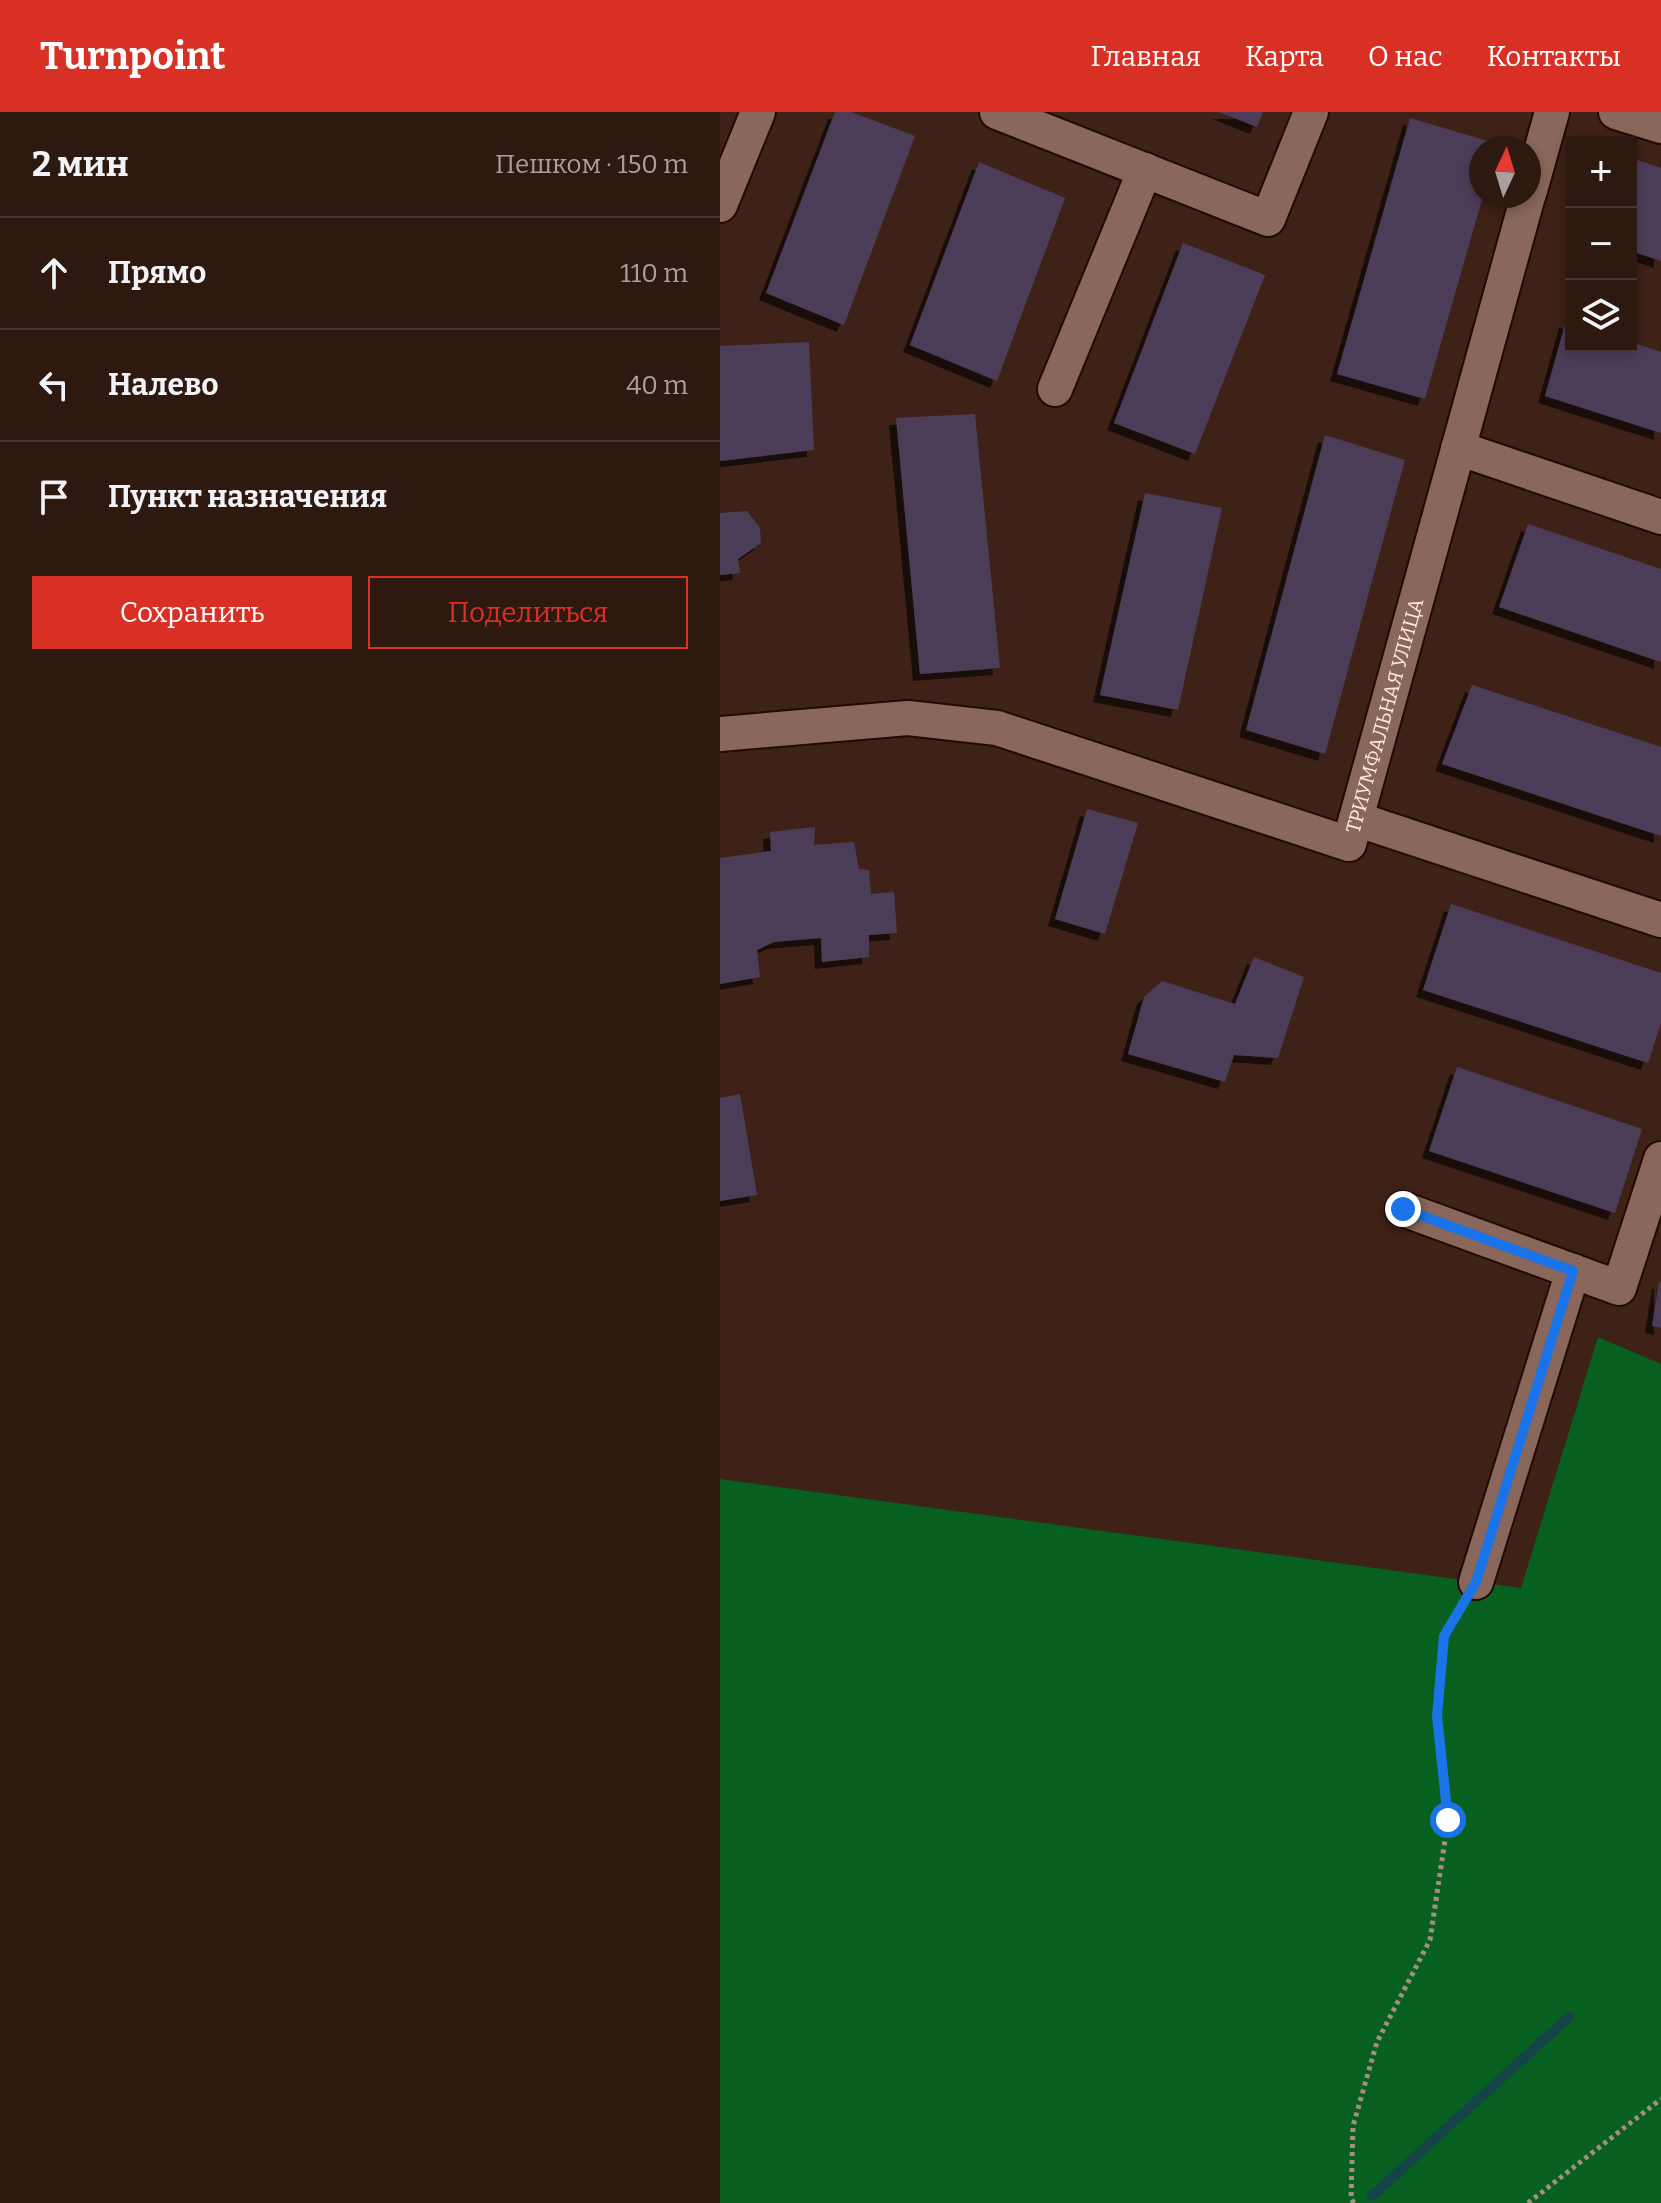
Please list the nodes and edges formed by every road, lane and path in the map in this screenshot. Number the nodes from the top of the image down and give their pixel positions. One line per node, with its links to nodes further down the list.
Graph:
1 (758, 112): 9 (street)
2 (997, 112): 8 (street)
3 (1311, 112): 8 (street)
4 (1552, 112): 7 (street, ТРИУМФАЛЬНАЯ УЛИЦА)
5 (1616, 112): 6 (street)
6 (1661, 126)
7 (1541, 152)
8 (1145, 170): 11 (street)
9 (720, 205)
10 (1525, 208): 12 (street, ТРИУМФАЛЬНАЯ УЛИЦА)
11 (1055, 389)
12 (1458, 448): 13 (street); 15 (street, ТРИУМФАЛЬНАЯ УЛИЦА)
13 (1661, 517)
14 (720, 734): 15 (street, ТРИУМФАЛЬНАЯ УЛИЦА)
15 (1356, 819): 16 (street)
16 (1661, 920)
17 (1661, 1159): 19 (street)
18 (1403, 1209): 20 (street)
19 (1650, 1232): 20 (street)
20 (1573, 1271): 21 (street)
21 (1476, 1582): 23 (path)
22 (1661, 2099): 24 (path)
23 (1354, 2203)
24 (1528, 2203)

